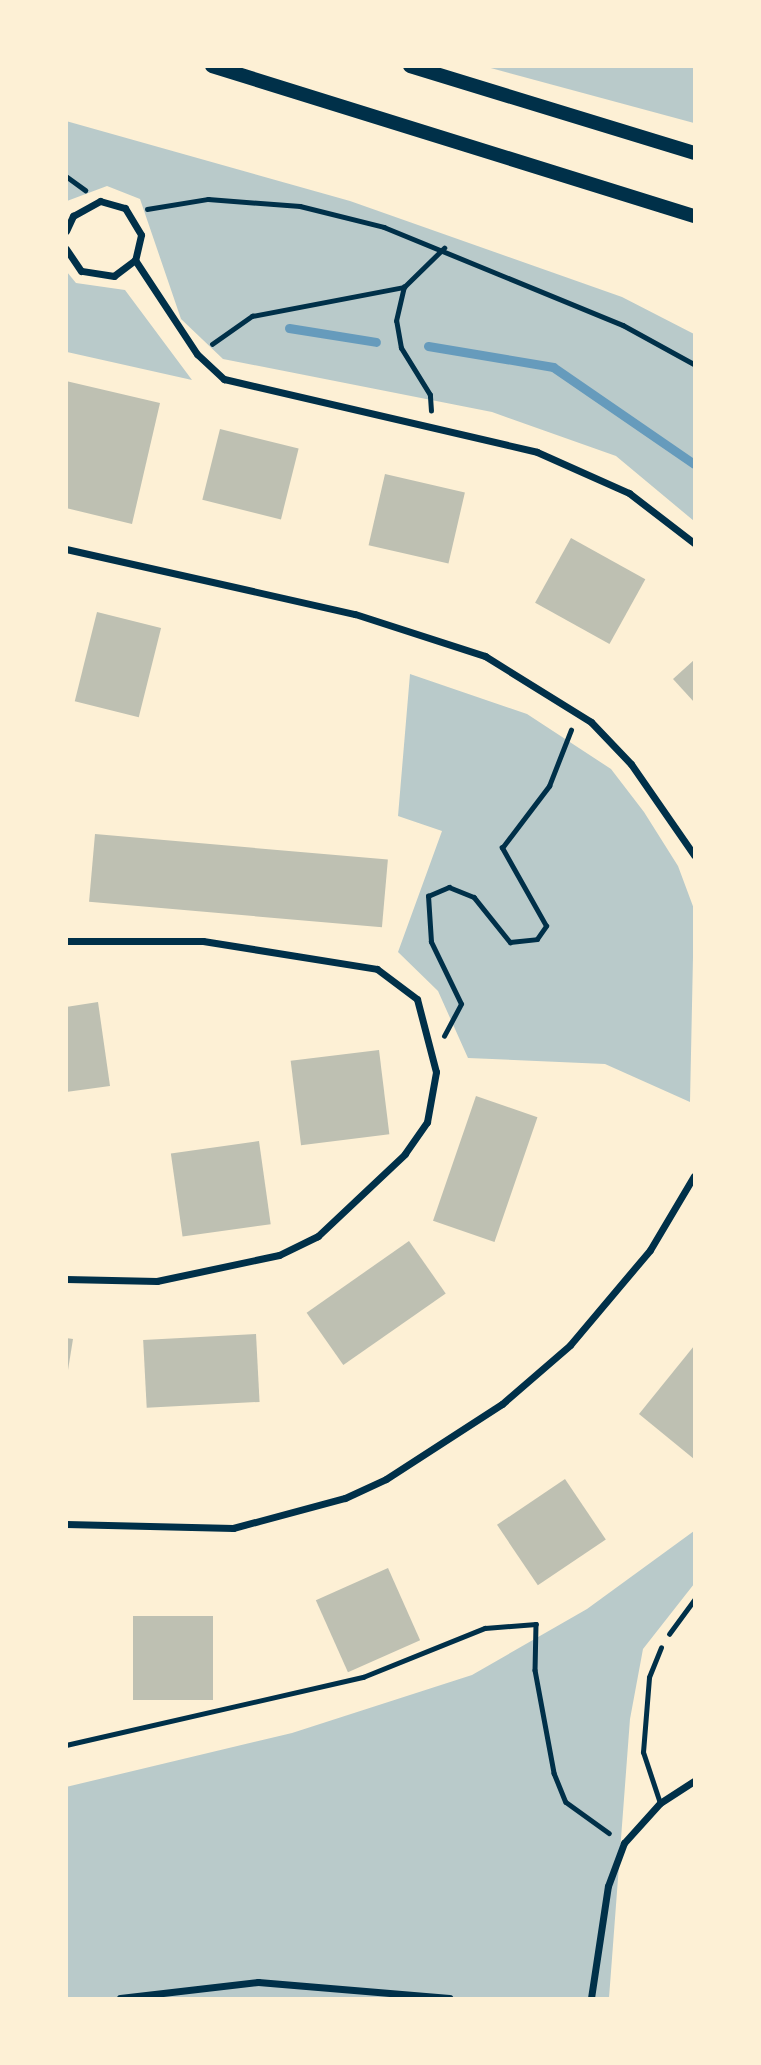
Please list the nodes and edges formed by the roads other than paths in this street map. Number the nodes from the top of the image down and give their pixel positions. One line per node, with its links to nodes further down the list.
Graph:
1 (212, 66): 4 (main road)
2 (410, 66): 3 (main road)
3 (695, 153)
4 (695, 216)
5 (66, 231): 7 (street)
6 (66, 249): 7 (street)
7 (135, 260): 8 (street)
8 (695, 543)
9 (66, 549): 10 (street)
10 (695, 856)
11 (66, 941): 13 (street)
12 (695, 1176): 14 (street)
13 (66, 1279)
14 (66, 1524)
15 (661, 1647): 17 (lane)
16 (695, 1781): 17 (street)
17 (660, 1803): 20 (street)
18 (120, 1998): 19 (street)
19 (449, 1998)
20 (591, 1998)

